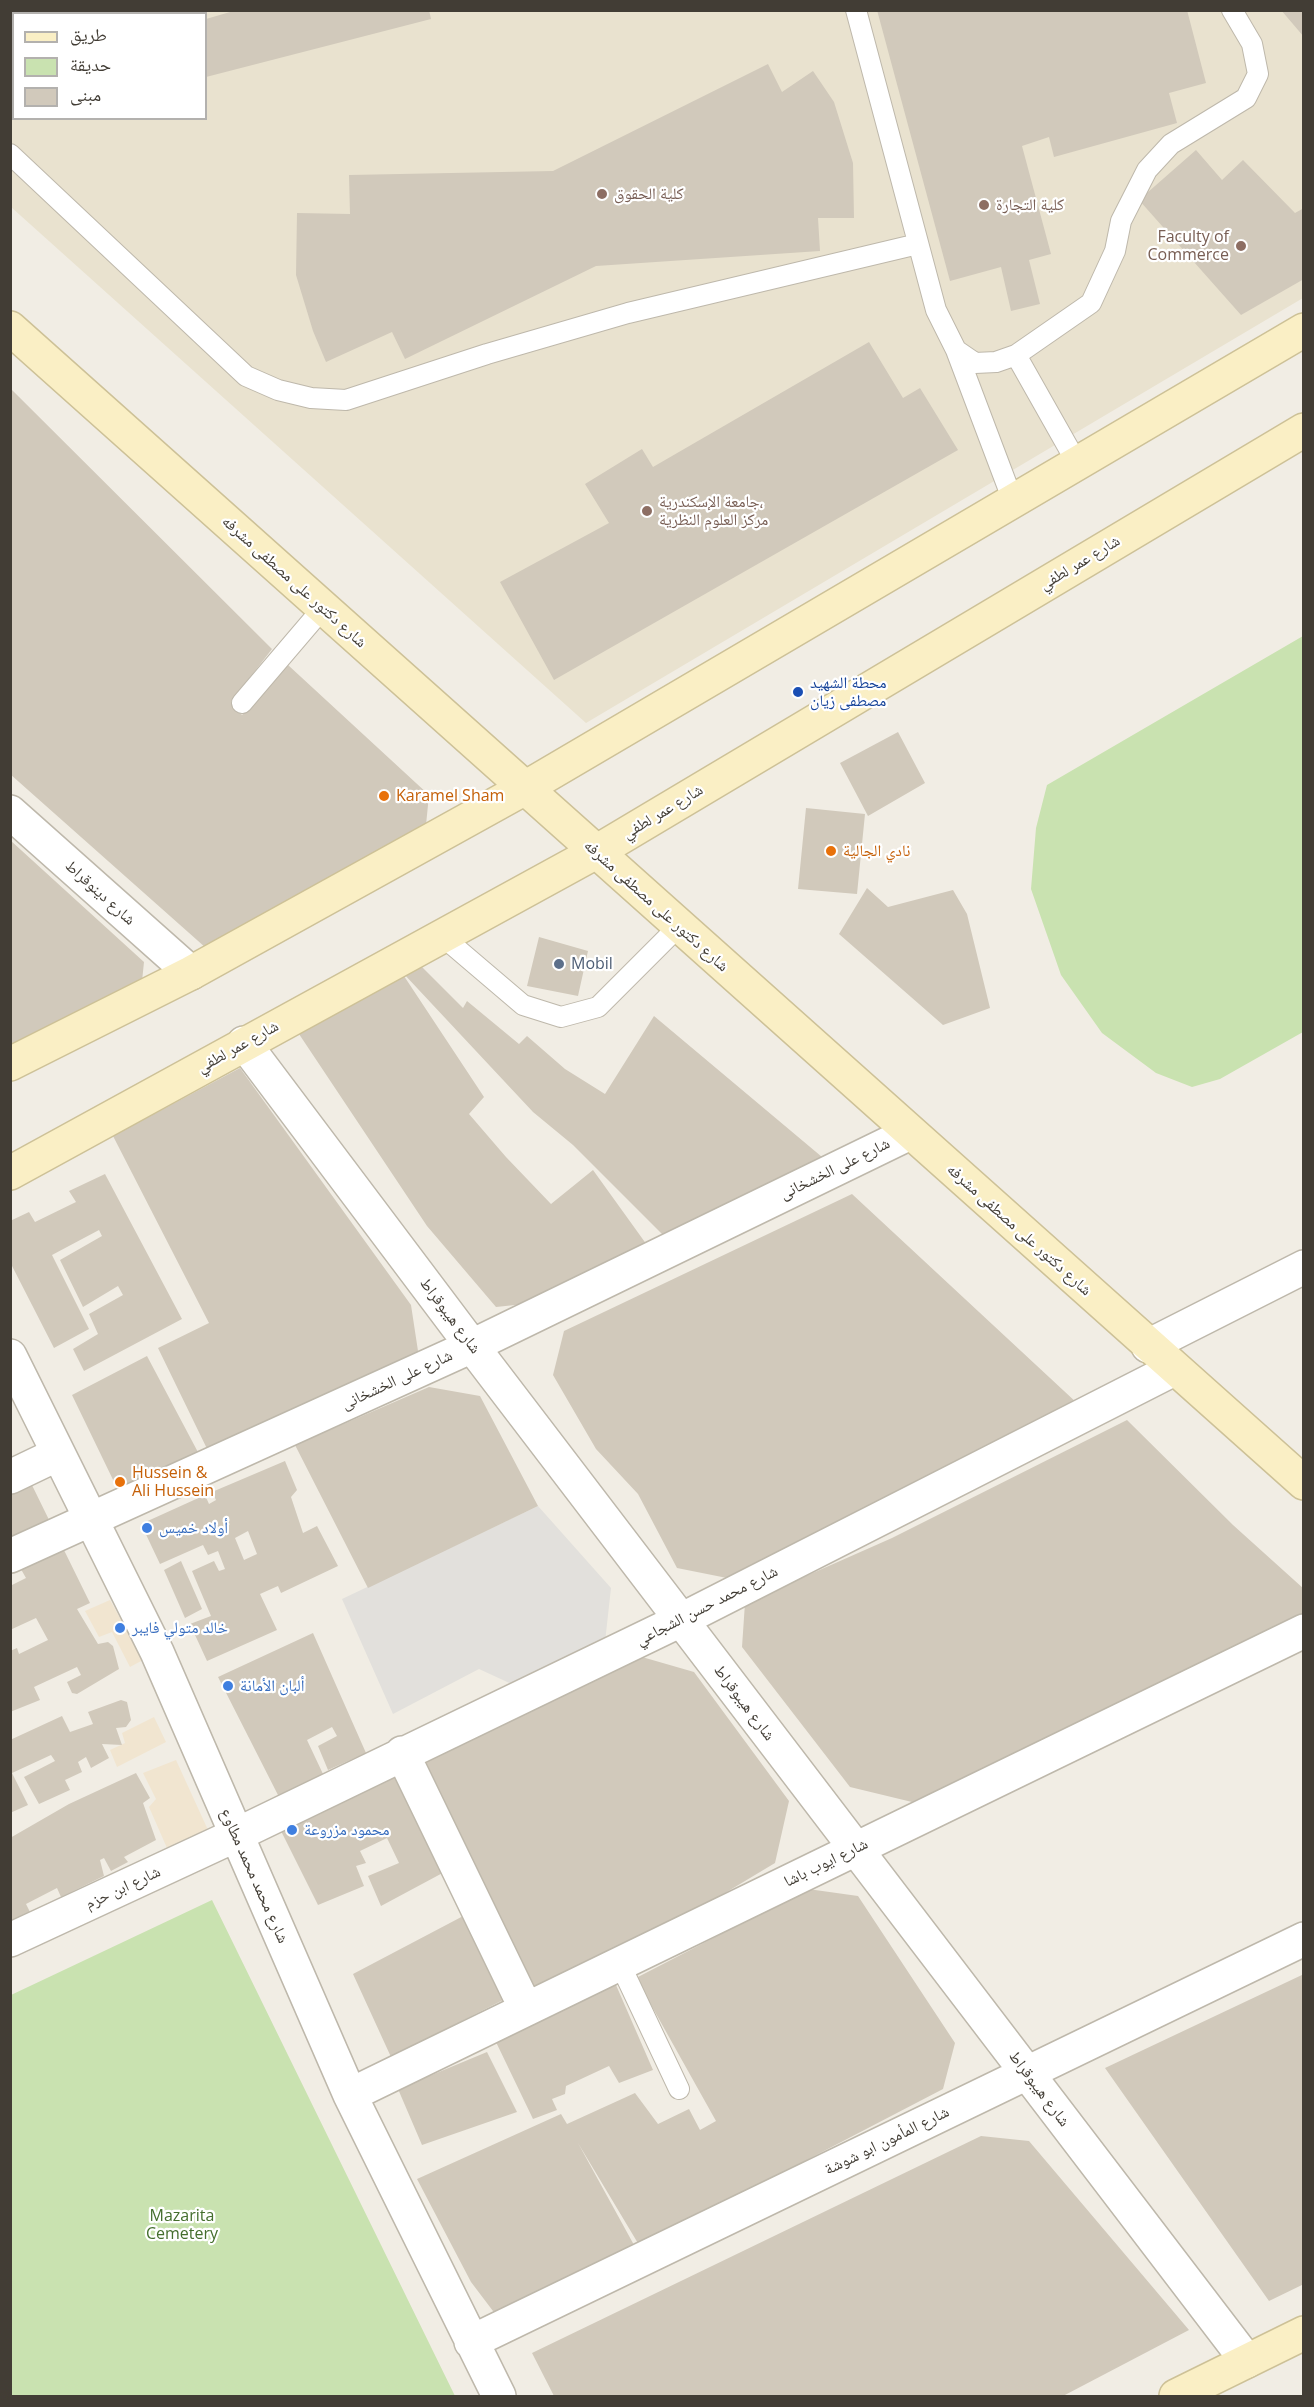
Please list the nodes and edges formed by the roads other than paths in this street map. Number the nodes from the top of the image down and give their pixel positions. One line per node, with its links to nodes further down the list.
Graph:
1 (855, 10): 4 (lane)
2 (1232, 10): 8 (lane)
3 (10, 154): 4 (lane)
4 (918, 244): 7 (lane)
5 (10, 328): 12 (main road, شارع دكتور على مصطفى مشرفه)
6 (1304, 330): 10 (main road)
7 (956, 350): 8 (lane); 11 (lane)
8 (1016, 355): 10 (lane)
9 (1304, 430): 16 (main road, شارع عمر لطفي)
10 (1077, 463): 11 (main road)
11 (1013, 501): 14 (main road)
12 (323, 608): 13 (lane); 14 (main road, شارع دكتور على مصطفى مشرفه)
13 (242, 703)
14 (525, 788): 16 (main road, شارع دكتور على مصطفى مشرفه); 19 (main road)
15 (10, 812): 19 (street, شارع دينوقراط)
16 (596, 852): 17 (main road, شارع دكتور على مصطفى مشرفه); 18 (main road, شارع عمر لطفي)
17 (679, 926): 18 (lane); 22 (main road, شارع دكتور على مصطفى مشرفه)
18 (442, 936): 20 (main road, شارع عمر لطفي)
19 (191, 973): 21 (main road)
20 (244, 1043): 23 (main road, شارع عمر لطفي); 25 (street, شارع هيبوقراط)
21 (10, 1064)
22 (910, 1133): 25 (street, شارع على الخشخانى); 26 (main road, شارع دكتور على مصطفى مشرفه)
23 (10, 1173)
24 (1304, 1267): 26 (street)
25 (472, 1346): 32 (street, شارع على الخشخانى); 34 (street, شارع هيبوقراط)
26 (1148, 1346): 28 (main road, شارع دكتور على مصطفى مشرفه)
27 (13, 1367): 29 (street, شارع محمد محمد مطاوع)
28 (1174, 1369): 31 (main road, شارع دكتور على مصطفى مشرفه); 34 (street, شارع محمد حسن الشجاعي)
29 (58, 1454): 30 (street); 32 (street, شارع محمد محمد مطاوع)
30 (10, 1477)
31 (1304, 1483)
32 (93, 1518): 33 (street, شارع على الخشخانى); 37 (street, شارع محمد محمد مطاوع)
33 (10, 1556)
34 (681, 1620): 36 (street, شارع محمد حسن الشجاعي); 38 (street, شارع هيبوقراط)
35 (1304, 1631): 38 (street, شارع ايوب باشا)
36 (402, 1754): 37 (street, شارع محمد حسن الشجاعي); 42 (street)
37 (236, 1835): 40 (street, شارع ابن حزم); 45 (street, شارع محمد محمد مطاوع)
38 (855, 1849): 41 (street, شارع ايوب باشا); 43 (street, شارع هيبوقراط)
39 (1304, 1939): 43 (street, شارع المأمون ابو شوشة)
40 (10, 1940)
41 (620, 1964): 42 (street, شارع ايوب باشا); 44 (lane)
42 (526, 2009): 45 (street, شارع ايوب باشا)
43 (1027, 2073): 47 (street, شارع المأمون ابو شوشة); 48 (street, شارع هيبوقراط)
44 (679, 2089)
45 (350, 2095): 47 (street, شارع محمد محمد مطاوع)
46 (1304, 2333): 48 (main road)
47 (471, 2342): 49 (street, شارع محمد محمد مطاوع)
48 (1247, 2361): 50 (main road)
49 (499, 2397)
50 (1176, 2397)

